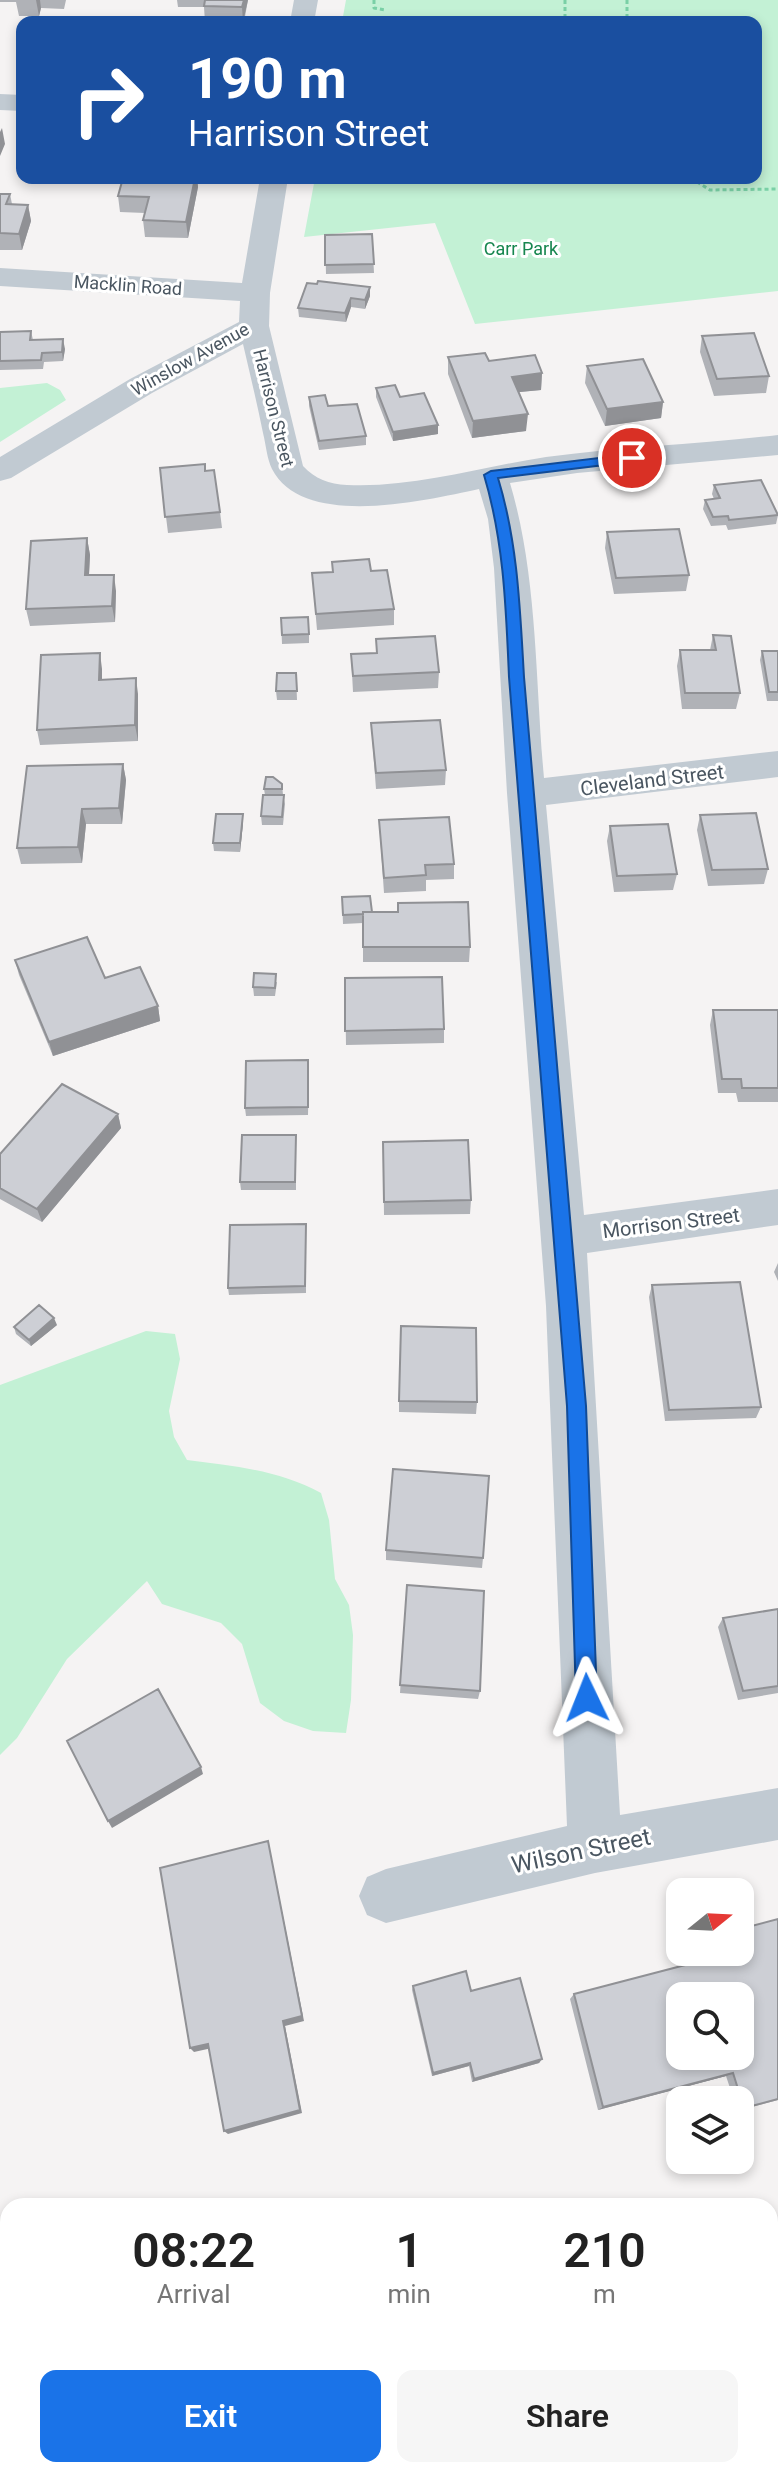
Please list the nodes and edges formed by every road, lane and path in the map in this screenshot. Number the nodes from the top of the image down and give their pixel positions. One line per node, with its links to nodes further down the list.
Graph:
1 (374, 0): 2 (path)
2 (385, 10)
3 (273, 184): 7 (street, Winslow Avenue)
4 (700, 184): 5 (path)
5 (778, 189)
6 (0, 277): 7 (street, Macklin Road)
7 (255, 293): 8 (street, Winslow Avenue)
8 (254, 326): 10 (street, Winslow Avenue); 11 (street, Harrison Street)
9 (778, 445): 11 (street, Harrison Street)
10 (0, 471)
11 (491, 475): 13 (street)
12 (778, 764): 13 (street, Cleveland Street)
13 (526, 793): 15 (street)
14 (778, 1207): 15 (street, Morrison Street)
15 (564, 1237): 17 (street)
16 (778, 1814): 17 (street, Wilson Street)
17 (595, 1846): 18 (street, Wilson Street)
18 (386, 1896)

